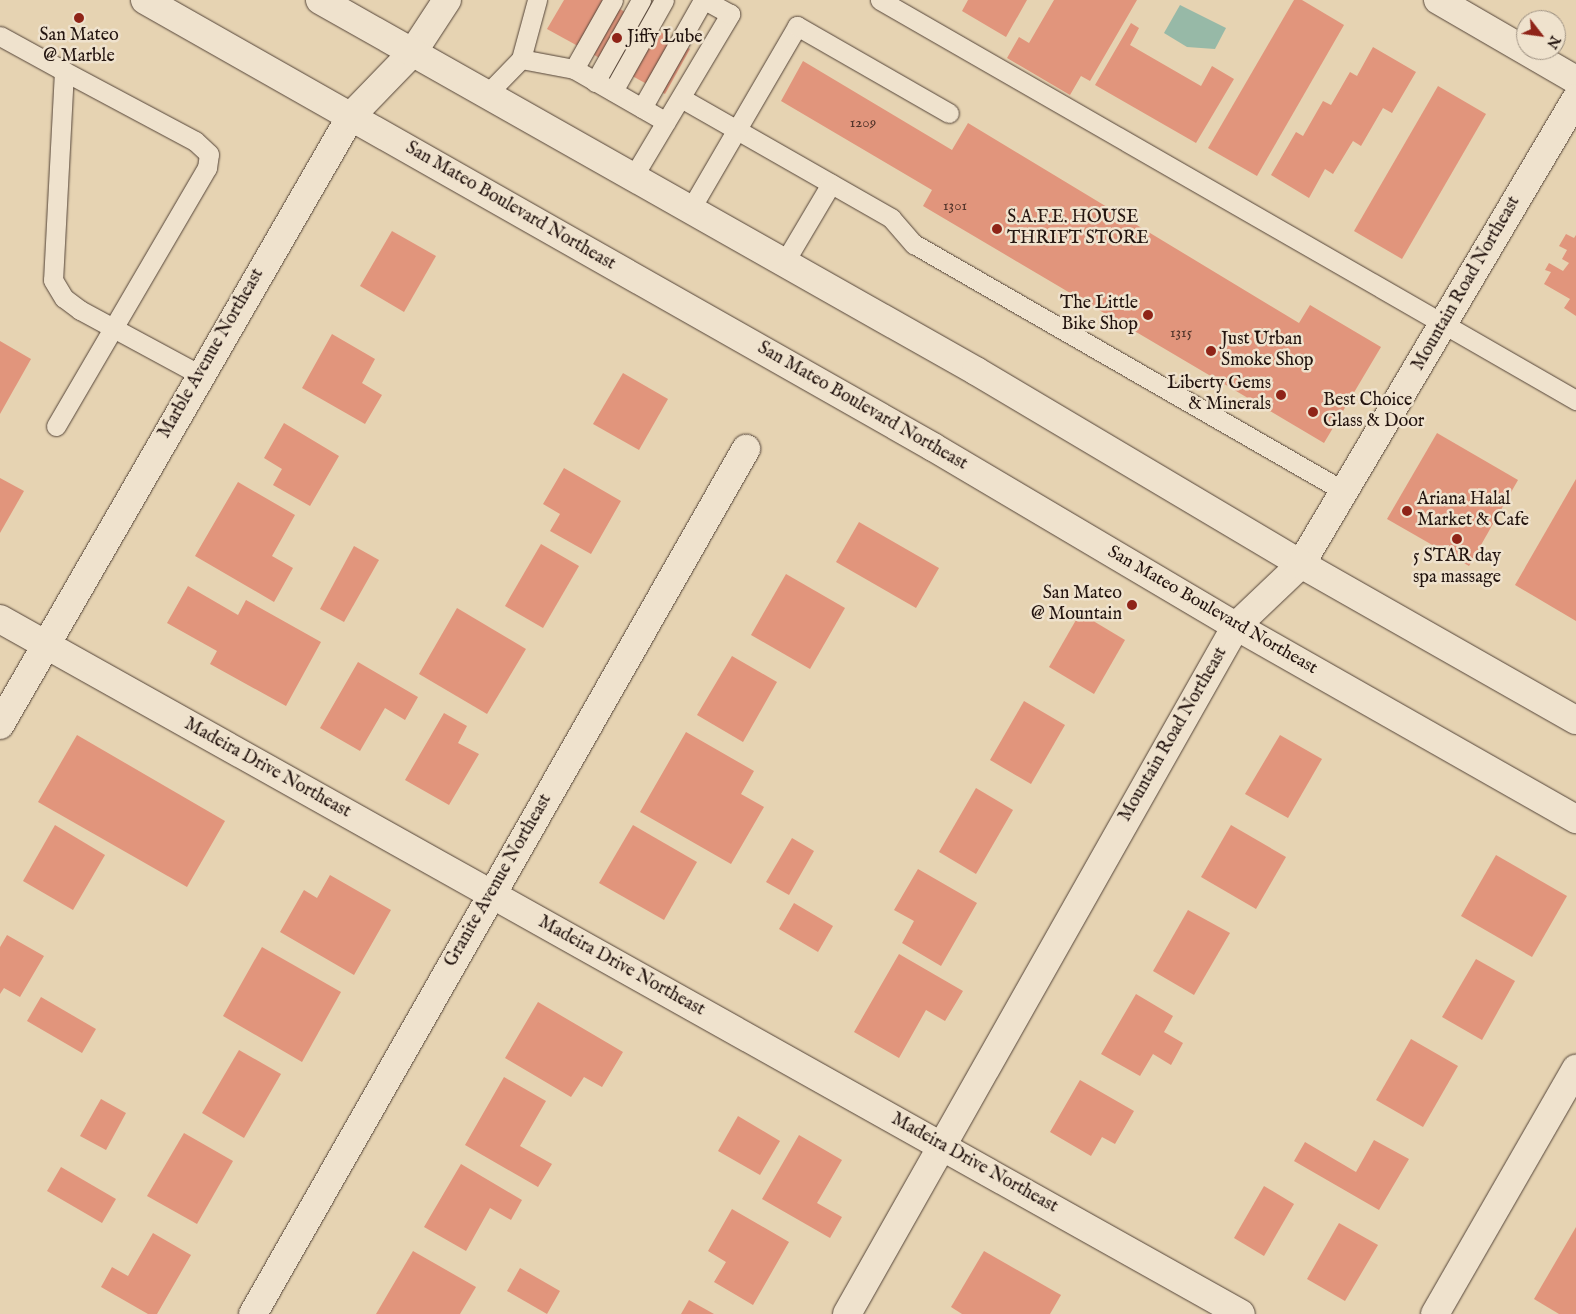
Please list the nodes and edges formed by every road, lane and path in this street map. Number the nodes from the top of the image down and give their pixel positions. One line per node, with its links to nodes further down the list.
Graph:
1 (145, 0): 24 (street, San Mateo Boulevard Northeast)
2 (320, 0): 12 (street)
3 (447, 0): 12 (street, Marble Avenue Northeast)
4 (613, 0): 14 (lane)
5 (641, 0): 17 (lane)
6 (664, 0): 18 (lane)
7 (704, 0): 20 (lane); 22 (lane)
8 (880, 0): 31 (lane)
9 (1438, 0): 16 (street)
10 (535, 1): 13 (lane)
11 (0, 36): 15 (lane)
12 (413, 52): 19 (street); 24 (street, Marble Avenue Northeast)
13 (521, 59): 14 (lane); 19 (lane)
14 (574, 69): 17 (lane)
15 (64, 70): 32 (lane); 32 (lane)
16 (1576, 80)
17 (595, 82): 18 (lane)
18 (613, 91): 22 (lane)
19 (487, 94): 27 (street)
20 (680, 98): 25 (lane); 26 (lane)
21 (1576, 99): 31 (street, Mountain Road Northeast)
22 (642, 108): 25 (lane)
23 (949, 113): 26 (lane)
24 (351, 116): 33 (street, Marble Avenue Northeast); 40 (street, San Mateo Boulevard Northeast)
25 (666, 122): 27 (lane)
26 (736, 130): 28 (lane); 29 (lane)
27 (633, 177): 29 (street)
28 (831, 184): 30 (lane); 37 (lane)
29 (690, 210): 30 (street)
30 (784, 263): 38 (street)
31 (1443, 324): 34 (lane); 37 (street, Mountain Road Northeast)
32 (113, 328): 33 (lane); 35 (lane)
33 (200, 375): 41 (street, Marble Avenue Northeast)
34 (1576, 400)
35 (56, 426)
36 (746, 449): 45 (street, Granite Avenue Northeast)
37 (1345, 492): 38 (street, Mountain Road Northeast)
38 (1301, 564): 40 (street, Mountain Road Northeast); 42 (street)
39 (0, 619): 41 (street, Madeira Drive Northeast)
40 (1236, 626): 44 (street, San Mateo Boulevard Northeast); 47 (street, Mountain Road Northeast)
41 (45, 644): 43 (street, Marble Avenue Northeast); 45 (street, Madeira Drive Northeast)
42 (1576, 720)
43 (0, 725)
44 (1576, 819)
45 (492, 894): 47 (street, Madeira Drive Northeast); 48 (street, Granite Avenue Northeast)
46 (1576, 1069): 51 (street)
47 (942, 1146): 49 (street, Mountain Road Northeast); 50 (street, Madeira Drive Northeast)
48 (254, 1314)
49 (847, 1314)
50 (1241, 1314)
51 (1435, 1314)

